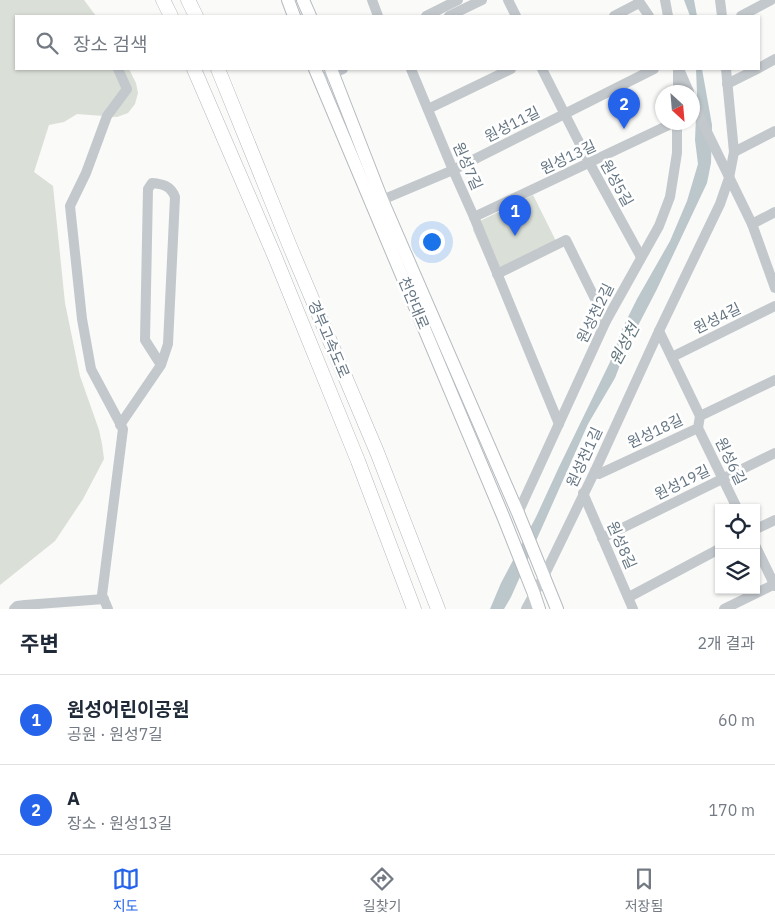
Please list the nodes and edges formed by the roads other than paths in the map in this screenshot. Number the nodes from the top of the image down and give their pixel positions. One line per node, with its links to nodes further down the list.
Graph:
1 (163, 0): 13 (highway)
2 (188, 0): 14 (highway)
3 (288, 0): 15 (main road)
4 (303, 0): 16 (main road)
5 (372, 0): 17 (street)
6 (458, 0): 18 (street)
7 (482, 0): 19 (street)
8 (508, 0): 20 (street)
9 (665, 0): 23 (street)
10 (720, 0): 24 (street)
11 (771, 0): 25 (street)
12 (638, 1): 21 (street); 22 (street)
13 (170, 15)
14 (196, 15)
15 (294, 15)
16 (310, 15)
17 (378, 15)
18 (428, 15)
19 (451, 15)
20 (516, 15)
21 (616, 15)
22 (647, 15)
23 (668, 15)
24 (722, 15)
25 (742, 15)
26 (775, 59): 27 (street)
27 (760, 67)
28 (118, 70): 69 (street)
29 (194, 70): 88 (highway, 경부고속도로)
30 (218, 70): 89 (highway, 경부고속도로)
31 (411, 70): 44 (street, 원성7길)
32 (509, 70): 44 (street)
33 (543, 70): 45 (street, 원성5길)
34 (652, 70): 45 (street, 원성11길)
35 (679, 70): 42 (street)
36 (679, 70): 43 (street)
37 (726, 70): 41 (street, 원성천1길)
38 (754, 70): 41 (street)
39 (335, 71): 40 (street); 54 (main road, 천안대로)
40 (316, 72): 84 (main road, 천안대로)
41 (728, 84): 50 (street, 원성천1길)
42 (678, 85)
43 (686, 85)
44 (428, 109): 52 (street, 원성7길)
45 (565, 114): 51 (street, 원성5길); 52 (street, 원성11길)
46 (700, 118): 53 (street)
47 (660, 130): 51 (street, 원성13길)
48 (676, 130): 58 (street, 원성천2길)
49 (775, 131): 50 (street)
50 (734, 152): 53 (street, 원성천1길)
51 (590, 164): 56 (street, 원성13길); 58 (street, 원성5길)
52 (453, 170): 54 (street, 원성11길); 56 (street, 원성7길)
53 (729, 178): 57 (street); 63 (street, 원성천1길)
54 (382, 200): 76 (main road, 천안대로)
55 (775, 212): 57 (street)
56 (474, 217): 59 (street, 원성7길)
57 (752, 224): 60 (street)
58 (641, 257): 62 (street, 원성천2길)
59 (497, 274): 62 (street); 68 (street, 원성7길)
60 (775, 288)
61 (775, 306): 64 (street, 원성4길)
62 (606, 321): 68 (street, 원성천2길)
63 (659, 331): 64 (street); 72 (street, 원성천1길)
64 (672, 357): 67 (street)
65 (161, 365): 65 (street); 69 (street)
66 (775, 380): 67 (street, 원성18길)
67 (700, 416): 70 (street, 원성18길)
68 (559, 424): 76 (street, 원성천2길)
69 (120, 425): 86 (street)
70 (698, 428): 72 (street, 원성18길); 73 (street, 원성6길)
71 (775, 452): 73 (street, 원성19길)
72 (595, 471): 74 (street, 원성천1길)
73 (722, 479): 75 (street, 원성6길); 79 (street, 원성19길)
74 (583, 494): 79 (street, 원성8길); 82 (street, 원성천1길)
75 (735, 504)
76 (519, 518): 82 (main road, 천안대로)
77 (775, 520): 78 (street)
78 (760, 527)
79 (602, 538): 85 (street, 원성8길)
80 (757, 549): 83 (street)
81 (715, 551): 85 (street)
82 (541, 571): 84 (street, 원성천1길); 92 (main road)
83 (775, 585): 94 (street)
84 (534, 594): 90 (street, 원성천1길); 91 (main road)
85 (628, 597): 93 (street, 원성8길)
86 (106, 604): 87 (street)
87 (14, 609)
88 (414, 609)
89 (438, 609)
90 (526, 609)
91 (539, 609)
92 (557, 609)
93 (633, 609)
94 (724, 609)

